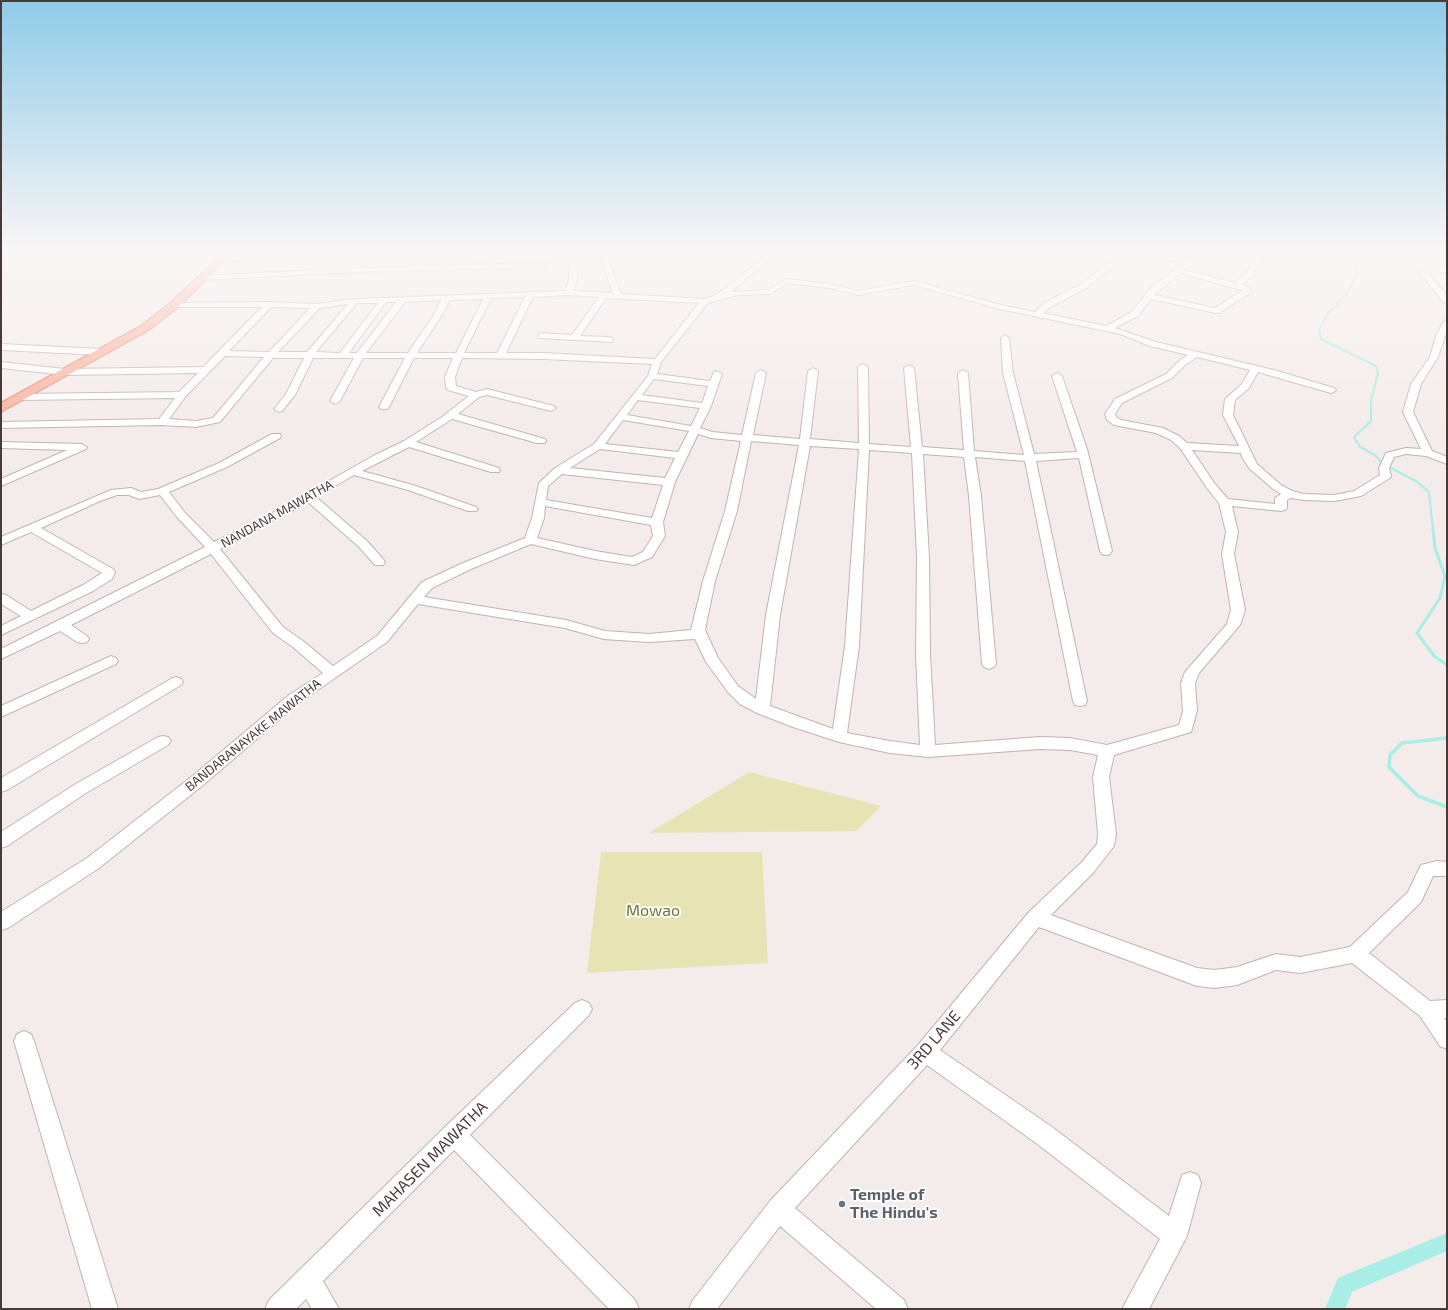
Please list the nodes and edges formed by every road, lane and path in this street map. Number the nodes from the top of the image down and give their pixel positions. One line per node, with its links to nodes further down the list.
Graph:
1 (162, 314): 21 (main road)
2 (259, 314): 22 (street)
3 (309, 314): 27 (street)
4 (344, 314): 23 (street)
5 (373, 314): 24 (street)
6 (391, 314): 25 (street)
7 (438, 314): 28 (street)
8 (479, 314): 29 (street)
9 (520, 314): 30 (street)
10 (591, 314): 17 (street)
11 (697, 314): 31 (street)
12 (1037, 314): 15 (street)
13 (1135, 314): 15 (street)
14 (1447, 323): 71 (street)
15 (1107, 329): 26 (street)
16 (542, 336): 17 (street)
17 (574, 338): 19 (street)
18 (1005, 338): 74 (street)
19 (609, 340)
20 (1, 347): 21 (street)
21 (102, 352): 38 (main road)
22 (223, 353): 27 (street); 36 (street)
23 (310, 354): 24 (street); 27 (street); 52 (street)
24 (343, 354): 25 (street)
25 (360, 354): 28 (street); 48 (street)
26 (1195, 354): 35 (street); 67 (street)
27 (271, 355): 56 (street)
28 (412, 355): 29 (street); 51 (street)
29 (458, 355): 30 (street); 45 (street)
30 (500, 356): 31 (street)
31 (657, 362): 41 (street)
32 (1, 365): 38 (street)
33 (863, 367): 66 (street)
34 (909, 368): 68 (street)
35 (1255, 369): 43 (street); 69 (street)
36 (206, 370): 38 (street); 44 (street)
37 (813, 371): 63 (street)
38 (65, 372): 46 (main road)
39 (761, 372): 60 (street)
40 (963, 373): 70 (street)
41 (652, 376): 47 (street); 50 (street)
42 (1058, 376): 72 (street)
43 (1332, 390)
44 (182, 395): 46 (street); 56 (street)
45 (476, 395): 53 (street); 54 (street, NANDANA MAWATHA)
46 (20, 397): 49 (main road)
47 (636, 397): 50 (street); 55 (street)
48 (335, 401)
49 (3, 406)
50 (706, 406): 58 (street)
51 (384, 407)
52 (279, 408)
53 (551, 408)
54 (450, 415): 61 (street); 62 (street, NANDANA MAWATHA)
55 (620, 417): 58 (street); 65 (street)
56 (162, 422): 57 (street)
57 (1, 425)
58 (694, 429): 60 (street); 73 (street)
59 (276, 436): 81 (street)
60 (746, 438): 63 (street); 101 (street)
61 (541, 441)
62 (408, 442): 76 (street); 78 (street, NANDANA MAWATHA)
63 (805, 442): 66 (street); 109 (street)
64 (2, 445): 80 (street)
65 (598, 446): 73 (street); 77 (street)
66 (864, 446): 68 (street); 111 (street)
67 (1184, 446): 69 (street); 85 (street)
68 (918, 450): 70 (street); 113 (street)
69 (1246, 450): 82 (street)
70 (968, 453): 74 (street); 105 (street)
71 (1428, 453): 75 (street); 82 (street)
72 (1083, 455): 74 (street); 92 (street)
73 (682, 456): 79 (street)
74 (1028, 458): 108 (street)
75 (1447, 461)
76 (495, 470)
77 (559, 470): 79 (street); 84 (street)
78 (354, 472): 83 (street, NANDANA MAWATHA); 86 (street)
79 (669, 482): 87 (street)
80 (1, 483)
81 (162, 491): 88 (street); 91 (street)
82 (1289, 494): 85 (street)
83 (309, 497): 91 (street, NANDANA MAWATHA); 93 (street)
84 (540, 502): 87 (street); 89 (street)
85 (1225, 502): 114 (street)
86 (472, 509)
87 (657, 522): 89 (street)
88 (31, 528): 90 (street); 94 (street)
89 (530, 540): 97 (street, BANDARANAYAKE MAWATHA)
90 (1, 541)
91 (214, 549): 96 (street, NANDANA MAWATHA); 106 (street)
92 (1106, 551)
93 (379, 562)
94 (88, 588): 96 (street); 98 (street)
95 (1, 598): 98 (street)
96 (108, 600): 99 (street, NANDANA MAWATHA)
97 (415, 600): 101 (street); 106 (street, BANDARANAYAKE MAWATHA)
98 (30, 616): 100 (street)
99 (61, 625): 102 (street); 103 (street, NANDANA MAWATHA)
100 (1, 631)
101 (700, 634): 109 (street)
102 (82, 639)
103 (1, 655)
104 (111, 661): 110 (street)
105 (989, 664)
106 (331, 672): 119 (street, BANDARANAYAKE MAWATHA)
107 (176, 682): 115 (street)
108 (1080, 701)
109 (762, 709): 111 (street)
110 (1, 712)
111 (839, 737): 113 (street)
112 (163, 741): 116 (street)
113 (928, 751): 114 (street)
114 (1107, 751): 118 (street, 3RD LANE)
115 (1, 786)
116 (1, 841)
117 (1447, 869): 120 (street)
118 (1036, 918): 120 (street); 126 (street, 3RD LANE)
119 (1, 922)
120 (1355, 954): 123 (street)
121 (582, 1009): 127 (street, MAHASEN MAWATHA)
122 (1447, 1009): 123 (street)
123 (1427, 1010): 124 (street)
124 (1447, 1039)
125 (24, 1041): 132 (street)
126 (925, 1052): 129 (street, 3RD LANE); 130 (street)
127 (454, 1134): 131 (street, MAHASEN MAWATHA); 135 (street)
128 (1190, 1184): 130 (street)
129 (778, 1209): 136 (street, 3RD LANE); 137 (street)
130 (1175, 1236): 138 (street)
131 (308, 1280): 133 (street, MAHASEN MAWATHA); 134 (street)
132 (105, 1309)
133 (278, 1309)
134 (326, 1309)
135 (626, 1309)
136 (702, 1309)
137 (895, 1309)
138 (1135, 1309)

